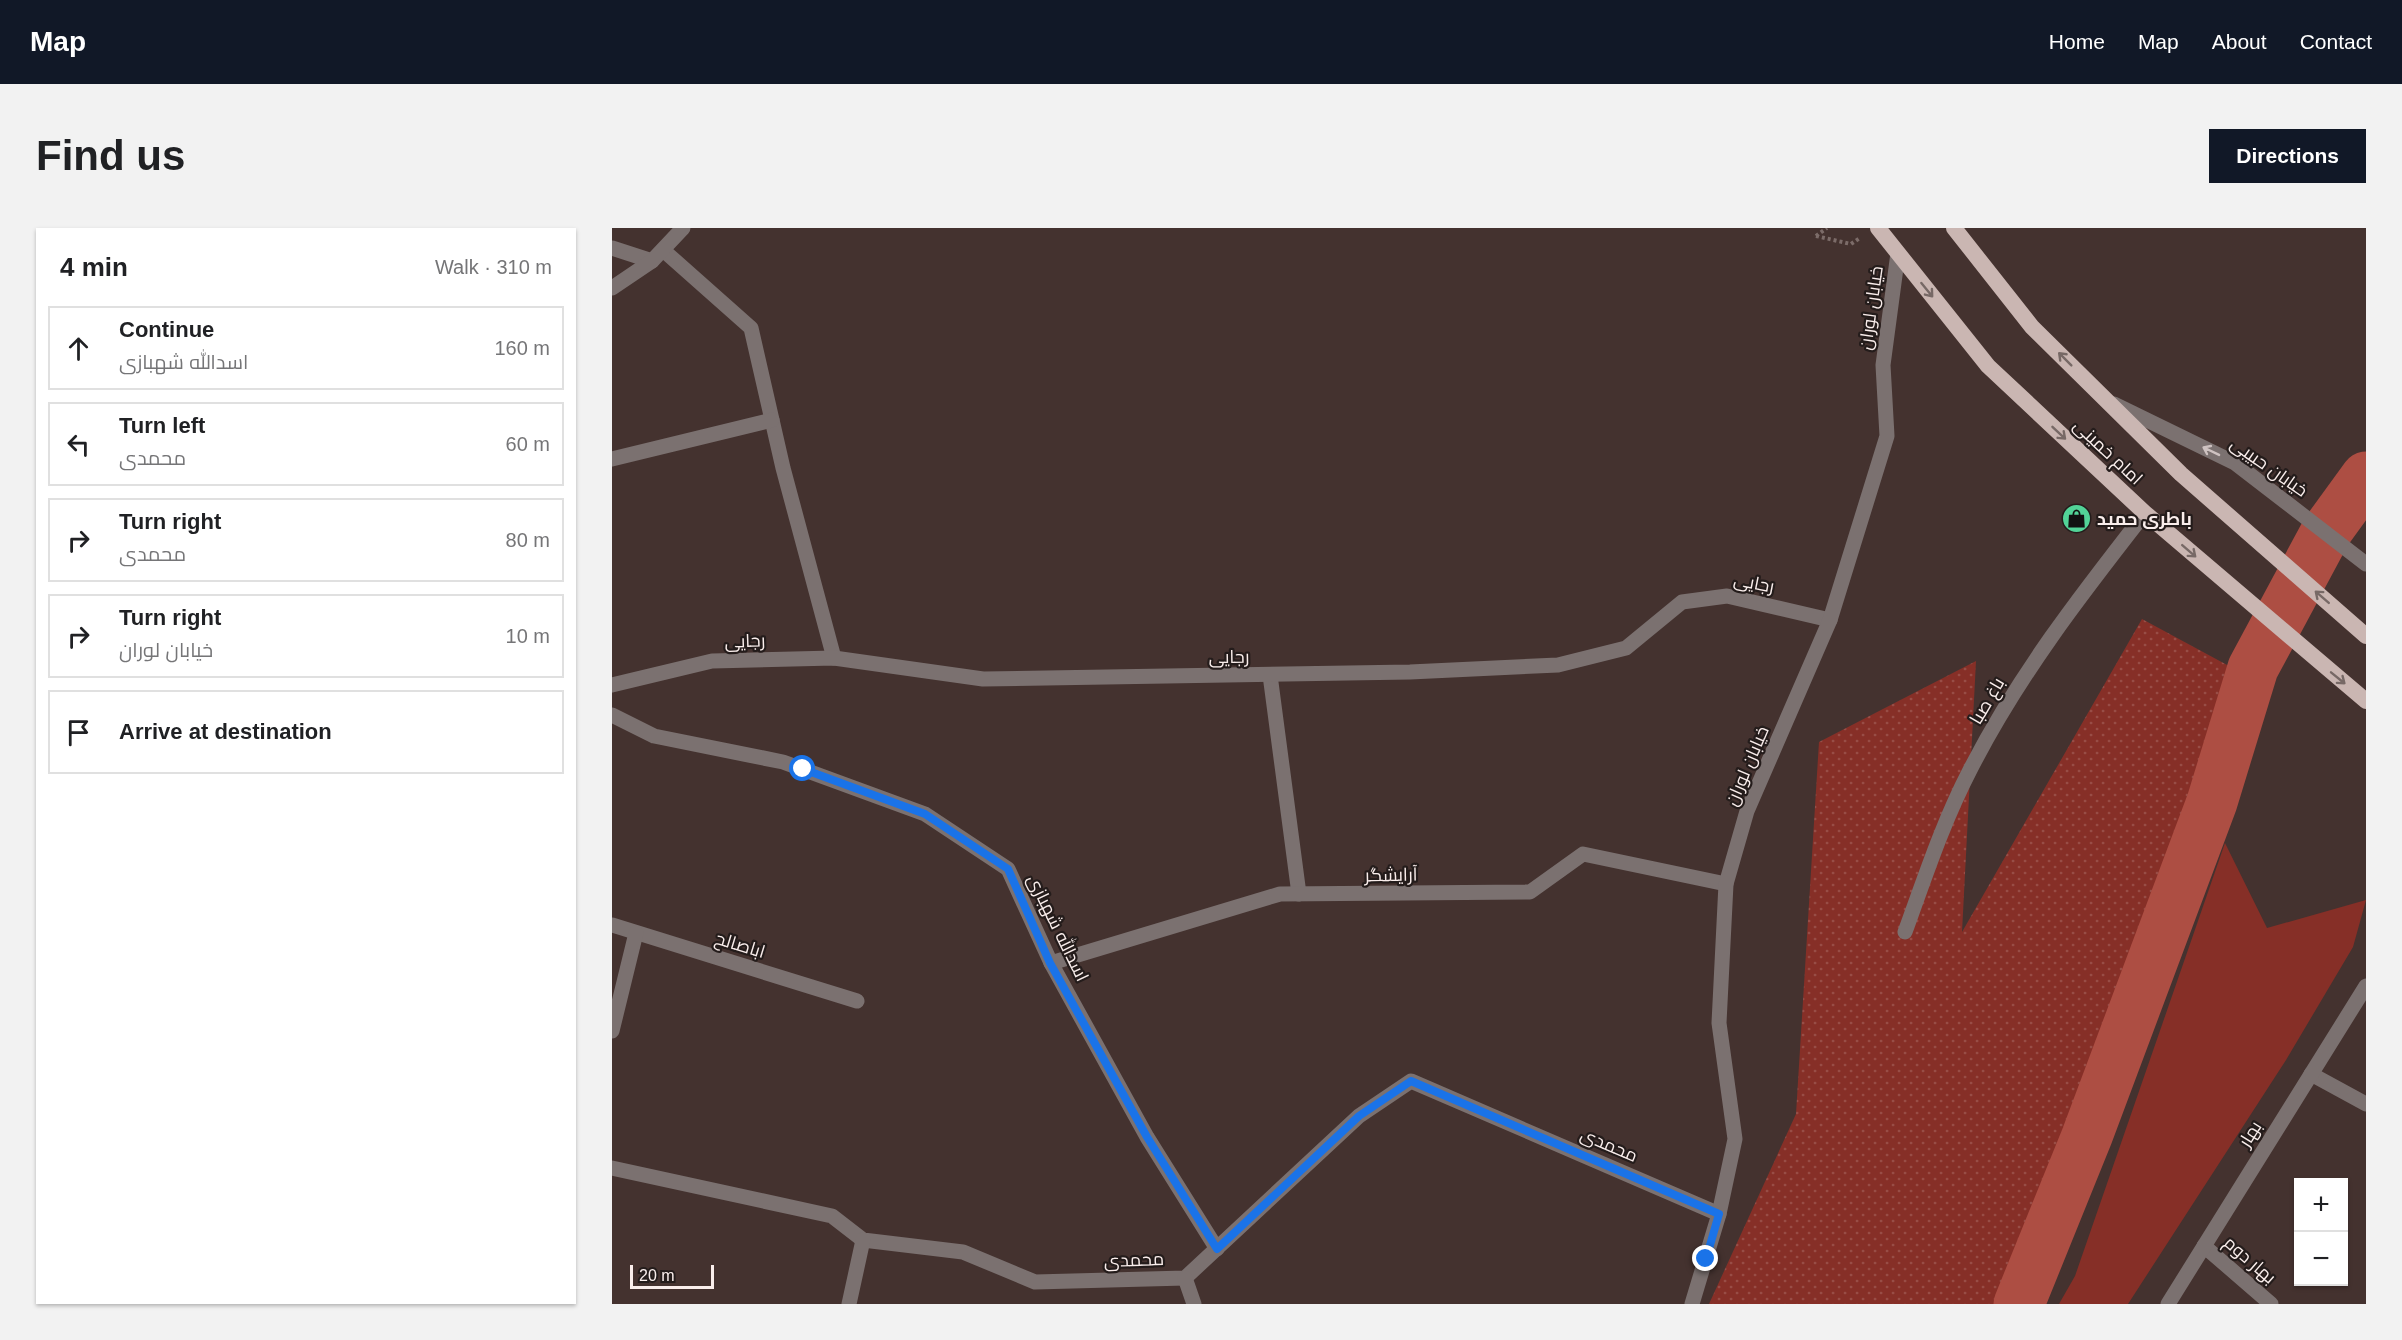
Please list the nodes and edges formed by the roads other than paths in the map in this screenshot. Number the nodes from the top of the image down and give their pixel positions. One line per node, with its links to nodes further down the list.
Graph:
1 (683, 228): 6 (street)
2 (1878, 228): 5 (highway, امام خمینی)
3 (1954, 228): 8 (highway, امام خمینی, one-way to 3)
4 (612, 248): 6 (street)
5 (1898, 253): 11 (highway, امام خمینی, one-way to 11); 13 (street, خیابان لوران)
6 (657, 256): 7 (street); 9 (street)
7 (612, 288)
8 (2108, 402): 12 (street, خیابان حبیبی, one-way to 8); 14 (highway, امام خمینی, one-way to 8)
9 (772, 420): 10 (street); 15 (street)
10 (612, 459)
11 (2145, 513): 18 (highway, امام خمینی, one-way to 18); 23 (street, باغ صبا)
12 (2366, 564)
13 (1830, 620): 16 (street, رجایی); 20 (street, خیابان لوران)
14 (2366, 636)
15 (834, 658): 16 (street, رجایی); 17 (street, رجایی)
16 (1270, 675): 21 (street)
17 (612, 685)
18 (2365, 701)
19 (612, 715): 25 (street, اسدالله شهبازی)
20 (1726, 884): 21 (street, آرایشگر); 32 (street, خیابان لوران)
21 (1299, 894): 25 (street, آرایشگر)
22 (612, 925): 24 (street, اباصالح)
23 (1905, 932)
24 (636, 933): 27 (street, اباصالح); 28 (street)
25 (1050, 963): 35 (street, اسدالله شهبازی)
26 (2366, 986): 29 (street, بهار)
27 (857, 1001)
28 (612, 1030)
29 (2311, 1074): 30 (street); 34 (street, بهار)
30 (2366, 1104)
31 (612, 1168): 33 (street)
32 (1719, 1214): 35 (street, محمدی); 39 (street, خیابان لوران)
33 (863, 1240): 36 (street, محمدی); 37 (street)
34 (2204, 1246): 40 (street, بهار); 41 (street, بهار دوم)
35 (1217, 1249): 36 (street, محمدی)
36 (1185, 1278): 38 (street)
37 (849, 1304)
38 (1194, 1304)
39 (1692, 1304)
40 (2168, 1304)
41 (2271, 1304)

